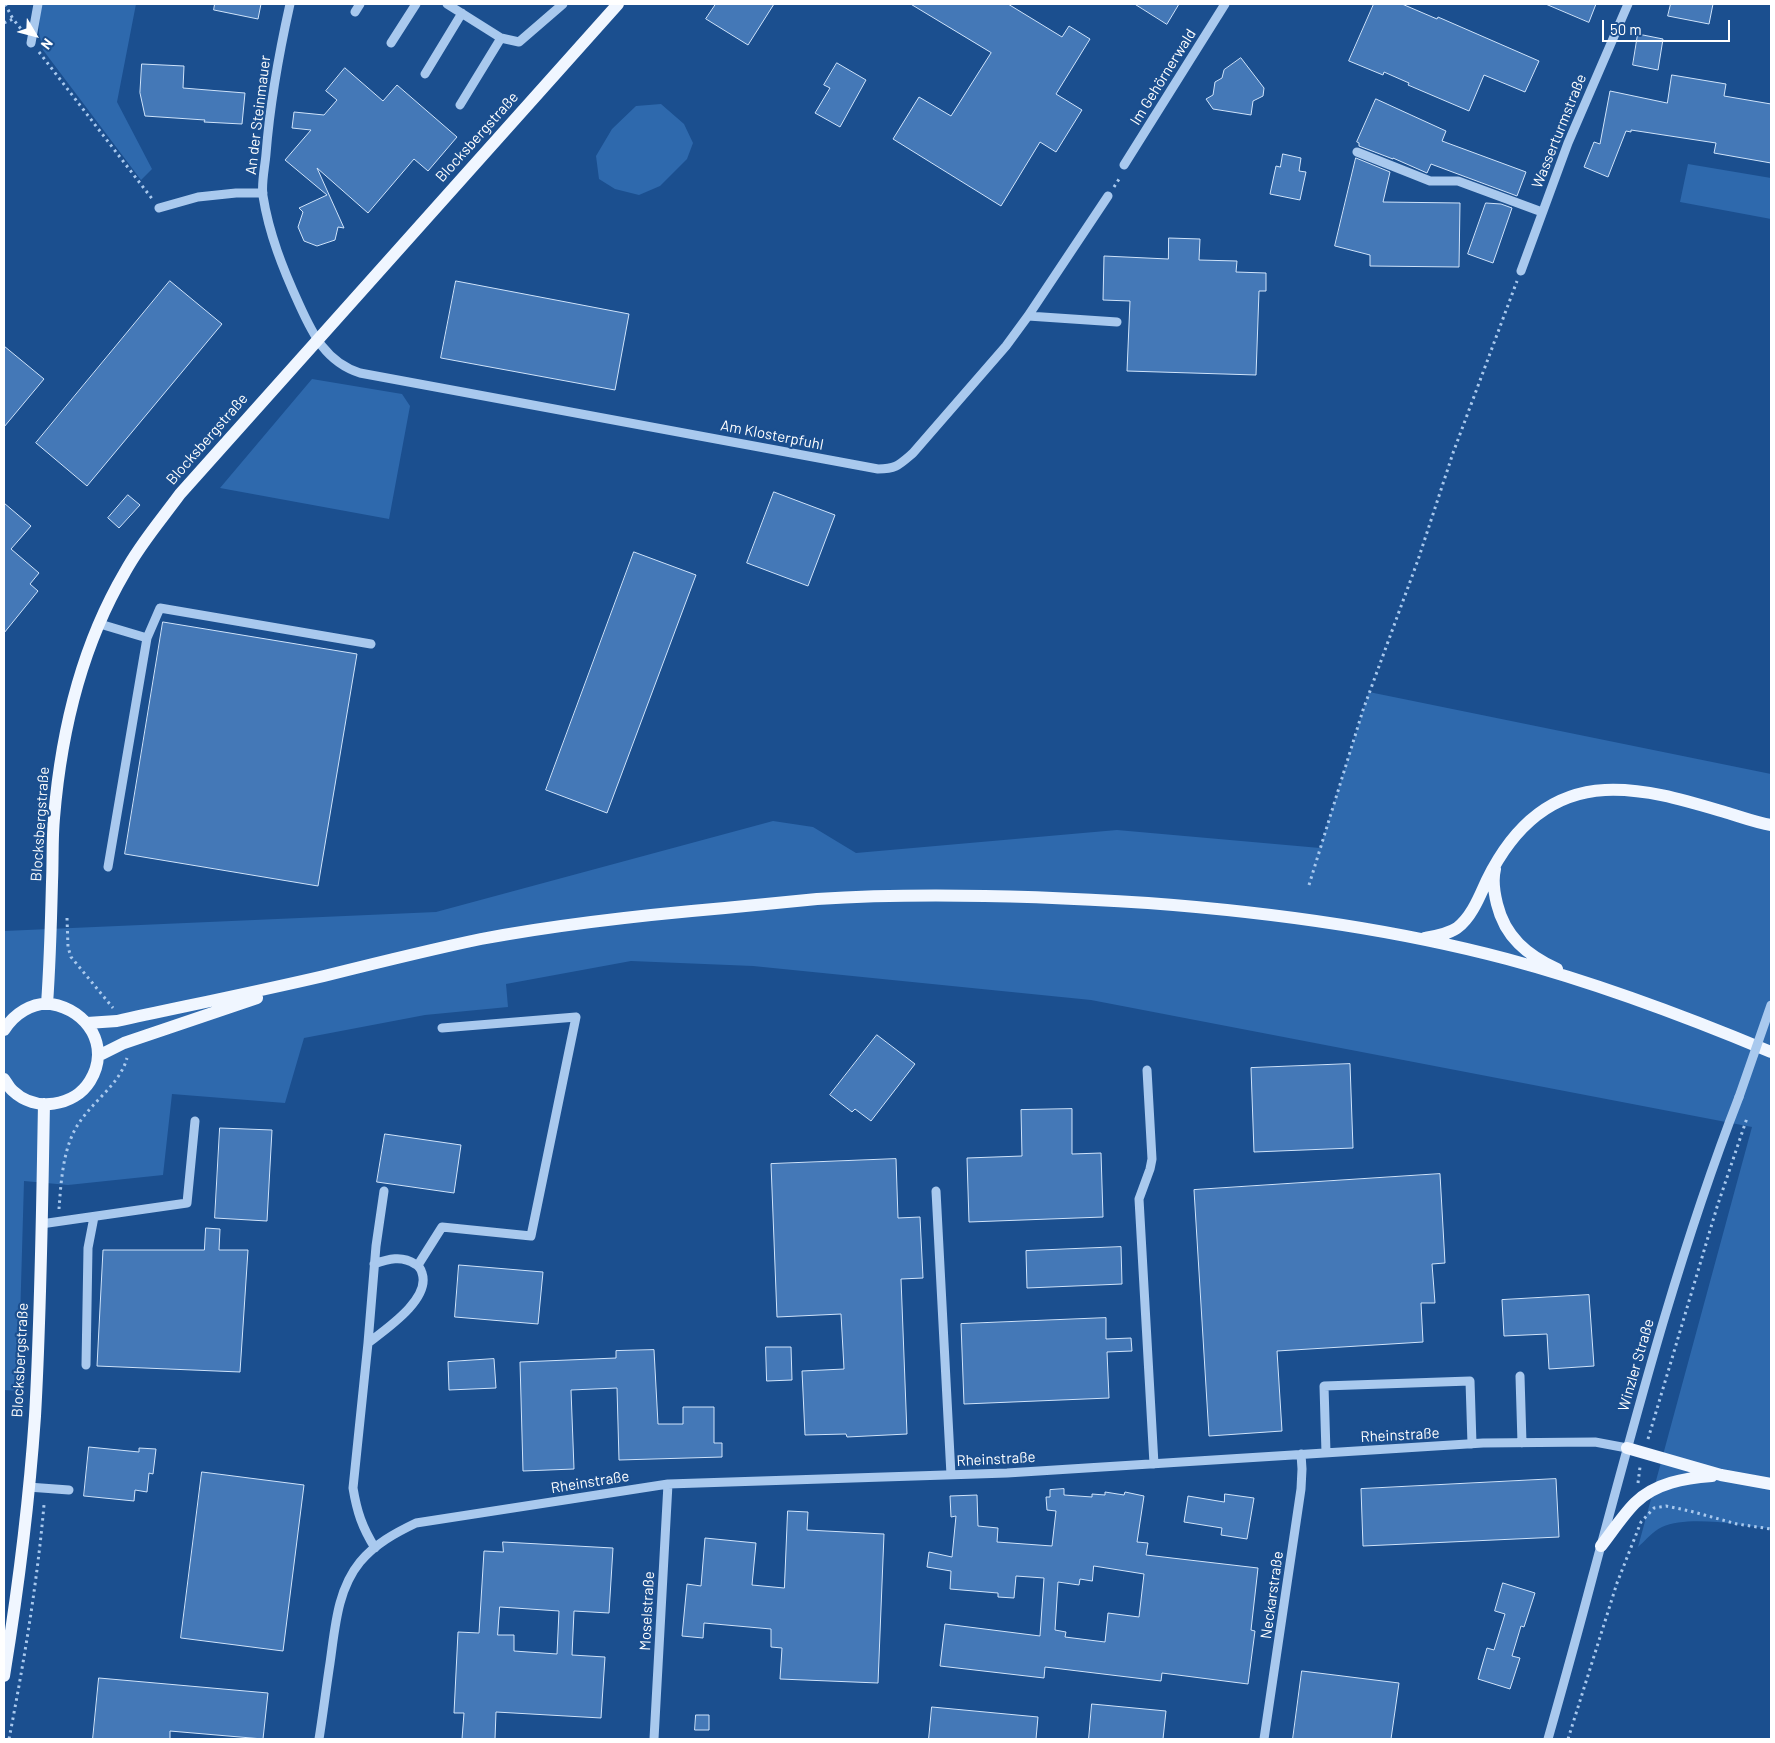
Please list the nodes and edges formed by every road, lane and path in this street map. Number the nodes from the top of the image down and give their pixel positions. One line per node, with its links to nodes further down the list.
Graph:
1 (5, 4): 11 (path)
2 (38, 4): 14 (street)
3 (290, 4): 20 (street, An der Steinmauer)
4 (416, 4): 15 (street)
5 (447, 4): 10 (street)
6 (563, 4): 13 (street)
7 (618, 4): 27 (main road, Blocksbergstraße)
8 (1225, 4): 19 (street, Im Gehörnerwald)
9 (1628, 4): 23 (street, Wasserturmstraße)
10 (462, 14): 13 (street); 16 (street)
11 (13, 19): 12 (path); 14 (path)
12 (4, 23)
13 (501, 38): 17 (street)
14 (31, 43): 22 (path)
15 (391, 43)
16 (425, 74)
17 (460, 105)
18 (1358, 152): 23 (street)
19 (1124, 166): 21 (path)
20 (263, 193): 22 (street); 27 (street, An der Steinmauer)
21 (1108, 196): 25 (street, Am Klosterpfuhl)
22 (159, 208)
23 (1542, 212): 24 (street, Wasserturmstraße)
24 (1521, 271): 34 (path)
25 (1028, 316): 26 (street); 27 (street, Am Klosterpfuhl)
26 (1117, 322)
27 (317, 339): 28 (main road, Blocksbergstraße)
28 (100, 624): 29 (street); 38 (main road, Blocksbergstraße)
29 (147, 638): 30 (street); 33 (street)
30 (371, 644)
31 (1770, 826): 32 (main road)
32 (1496, 862): 35 (main road); 37 (main road)
33 (108, 867)
34 (1309, 885)
35 (1417, 939): 36 (main road); 37 (main road)
36 (321, 977): 40 (main road); 44 (main road)
37 (1591, 985): 43 (main road)
38 (47, 1004): 40 (main road); 42 (main road)
39 (1771, 1005): 61 (street, Winzler Straße, bridge)
40 (87, 1023): 44 (main road)
41 (442, 1028): 55 (street)
42 (4, 1030)
43 (1771, 1052)
44 (98, 1056): 47 (main road)
45 (1147, 1070): 65 (street)
46 (4, 1079): 47 (main road)
47 (44, 1104): 53 (main road, Blocksbergstraße)
48 (1749, 1110): 63 (path)
49 (195, 1121): 52 (street)
50 (384, 1191): 54 (street)
51 (936, 1191): 66 (street)
52 (94, 1217): 53 (street); 57 (street)
53 (41, 1224): 70 (main road, Blocksbergstraße)
54 (374, 1264): 55 (street); 56 (street)
55 (418, 1265): 56 (street)
56 (368, 1342): 76 (street)
57 (86, 1365)
58 (1520, 1376): 59 (street)
59 (1522, 1443): 60 (street, Rheinstraße); 61 (street, Rheinstraße)
60 (1472, 1444): 62 (street, Rheinstraße); 62 (street)
61 (1627, 1448): 63 (main road); 75 (street, Winzler Straße)
62 (1326, 1453): 64 (street, Rheinstraße)
63 (1643, 1453): 67 (main road); 72 (path)
64 (1301, 1454): 65 (street, Rheinstraße); 80 (street, Neckarstraße)
65 (1154, 1464): 66 (street, Rheinstraße)
66 (951, 1475): 68 (street, Rheinstraße)
67 (1721, 1476): 69 (main road); 72 (main road)
68 (668, 1484): 76 (street, Rheinstraße); 79 (street, Moselstraße)
69 (1771, 1484)
70 (28, 1487): 71 (street); 77 (main road, Blocksbergstraße)
71 (69, 1490)
72 (1643, 1496): 73 (path); 75 (main road)
73 (1654, 1508): 74 (path); 82 (path)
74 (1771, 1529)
75 (1601, 1546): 81 (street, Winzler Straße)
76 (374, 1548): 78 (street, Rheinstraße)
77 (4, 1676)
78 (319, 1739)
79 (654, 1739)
80 (1264, 1739)
81 (1548, 1739)
82 (1568, 1739)

